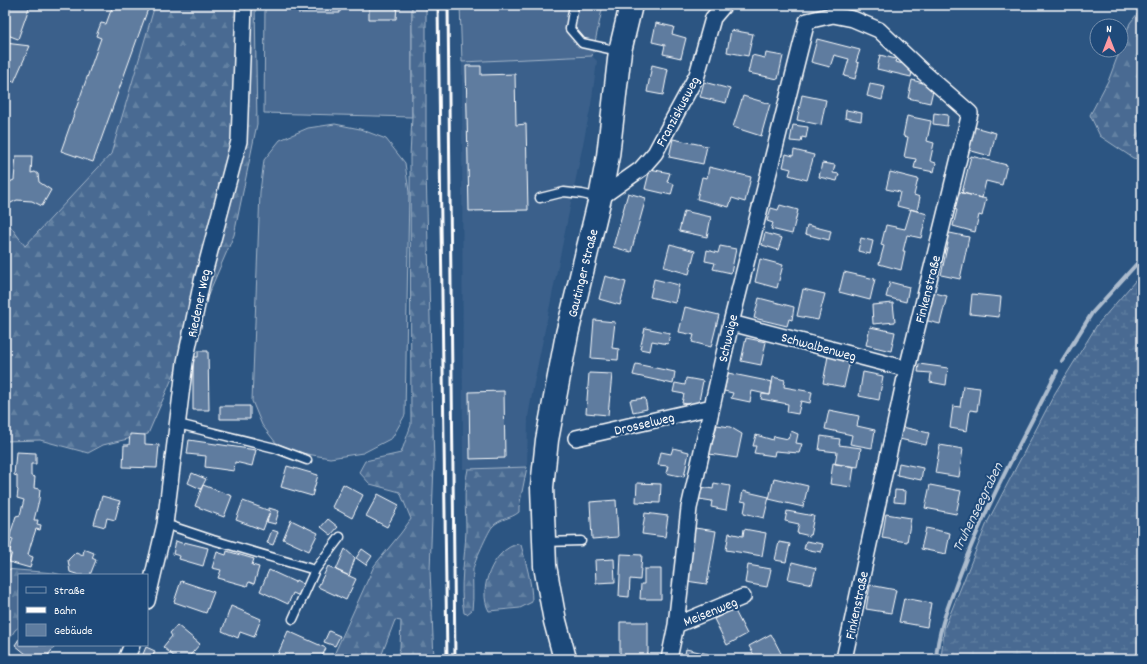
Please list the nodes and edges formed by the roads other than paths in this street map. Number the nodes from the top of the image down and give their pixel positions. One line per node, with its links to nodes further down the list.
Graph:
1 (244, 5): 13 (street, Riedener Weg)
2 (574, 5): 7 (lane)
3 (631, 5): 7 (main road, Gautinger Straße)
4 (724, 5): 5 (street, Franziskusweg)
5 (714, 11): 9 (street, Franziskusweg)
6 (807, 21): 10 (street, Schwaige); 11 (street, Finkenstraße)
7 (620, 52): 9 (main road, Gautinger Straße)
8 (540, 198): 9 (lane)
9 (600, 198): 19 (main road, Gautinger Straße)
10 (731, 323): 11 (street, Schwalbenweg); 12 (street, Schwaige)
11 (907, 368): 29 (street, Finkenstraße)
12 (712, 408): 14 (street, Drosselweg); 24 (street, Schwaige)
13 (178, 424): 15 (lane); 16 (street, Riedener Weg)
14 (576, 438)
15 (307, 460)
16 (165, 524): 20 (lane); 21 (street, Riedener Weg)
17 (340, 537): 20 (lane)
18 (581, 541): 19 (lane)
19 (543, 542): 27 (main road, Gautinger Straße)
20 (315, 570): 23 (lane)
21 (148, 597)
22 (743, 598): 24 (street, Meisenweg)
23 (293, 619)
24 (676, 625): 28 (street, Schwaige)
25 (132, 646): 26 (street)
26 (126, 659)
27 (565, 659)
28 (668, 659)
29 (844, 659)

